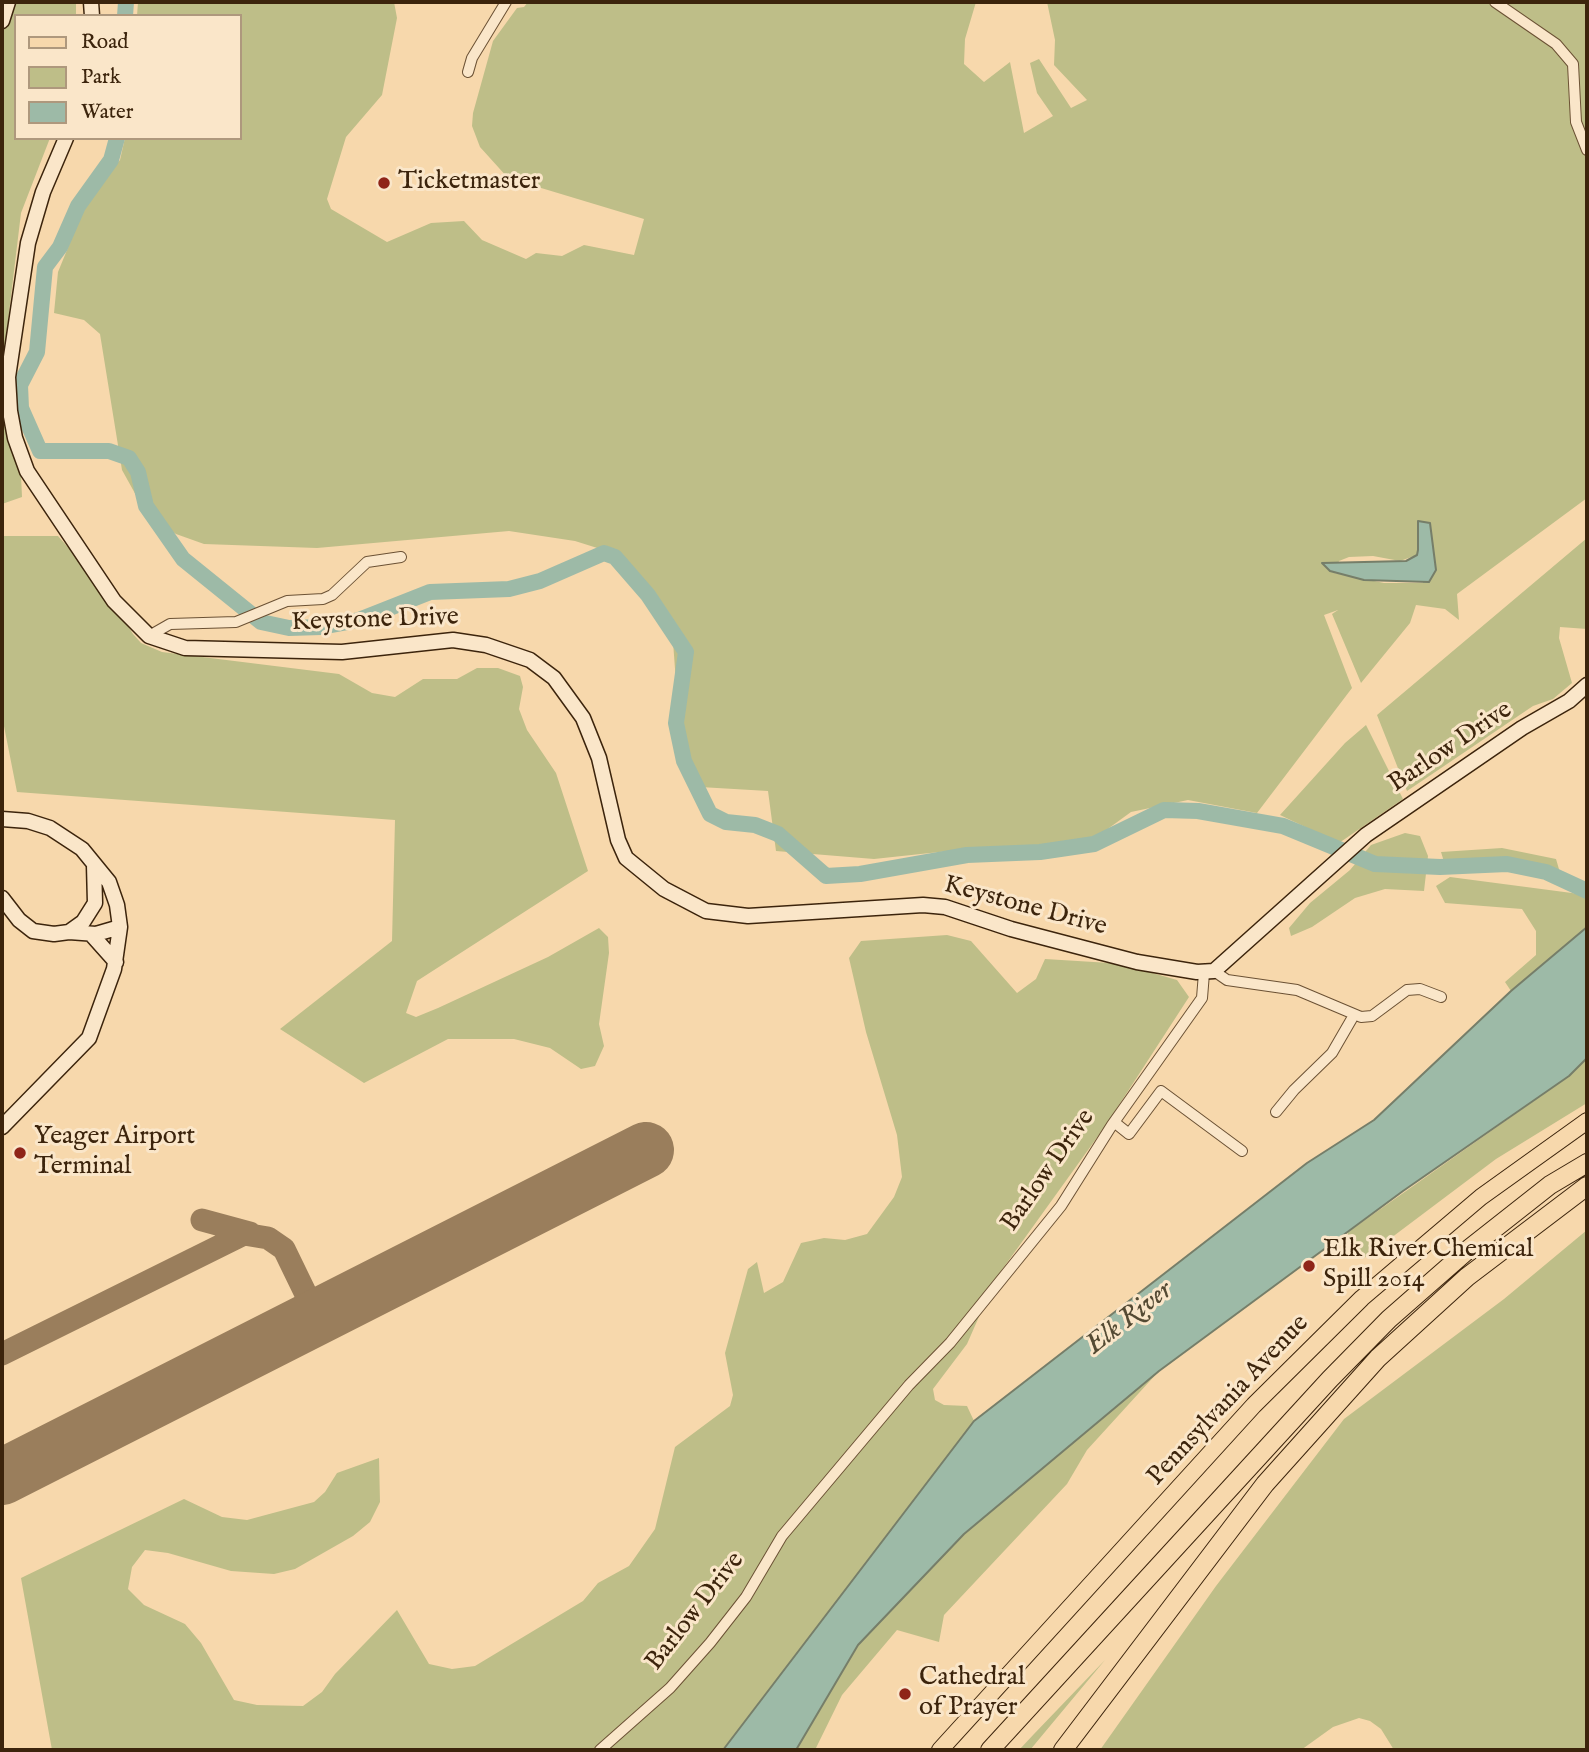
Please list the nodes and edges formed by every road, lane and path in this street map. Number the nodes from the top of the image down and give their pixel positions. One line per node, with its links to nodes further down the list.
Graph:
1 (8, 2): 4 (street)
2 (506, 2): 5 (street)
3 (1495, 2): 7 (street)
4 (2, 21)
5 (468, 72)
6 (65, 140): 9 (street, Keystone Drive)
7 (1587, 150)
8 (401, 557): 9 (street)
9 (149, 636): 18 (street, Keystone Drive)
10 (1587, 685): 18 (street, Barlow Drive)
11 (2, 819): 12 (street)
12 (94, 865): 14 (street); 15 (street)
13 (2, 898): 15 (street)
14 (120, 927): 16 (street); 17 (street)
15 (69, 932): 16 (street)
16 (92, 934): 17 (street)
17 (116, 961): 24 (street)
18 (1209, 972): 20 (street, Keystone Drive); 23 (street, Barlow Drive)
19 (1441, 997): 20 (street)
20 (1354, 1015): 21 (street)
21 (1276, 1112)
22 (1587, 1121): 29 (main road, Pennsylvania Avenue)
23 (1114, 1122): 25 (street); 28 (street, Barlow Drive)
24 (2, 1128)
25 (1242, 1151)
26 (1587, 1163): 30 (highway)
27 (1587, 1186): 31 (highway)
28 (600, 1750)
29 (940, 1750)
30 (990, 1750)
31 (1063, 1750)

